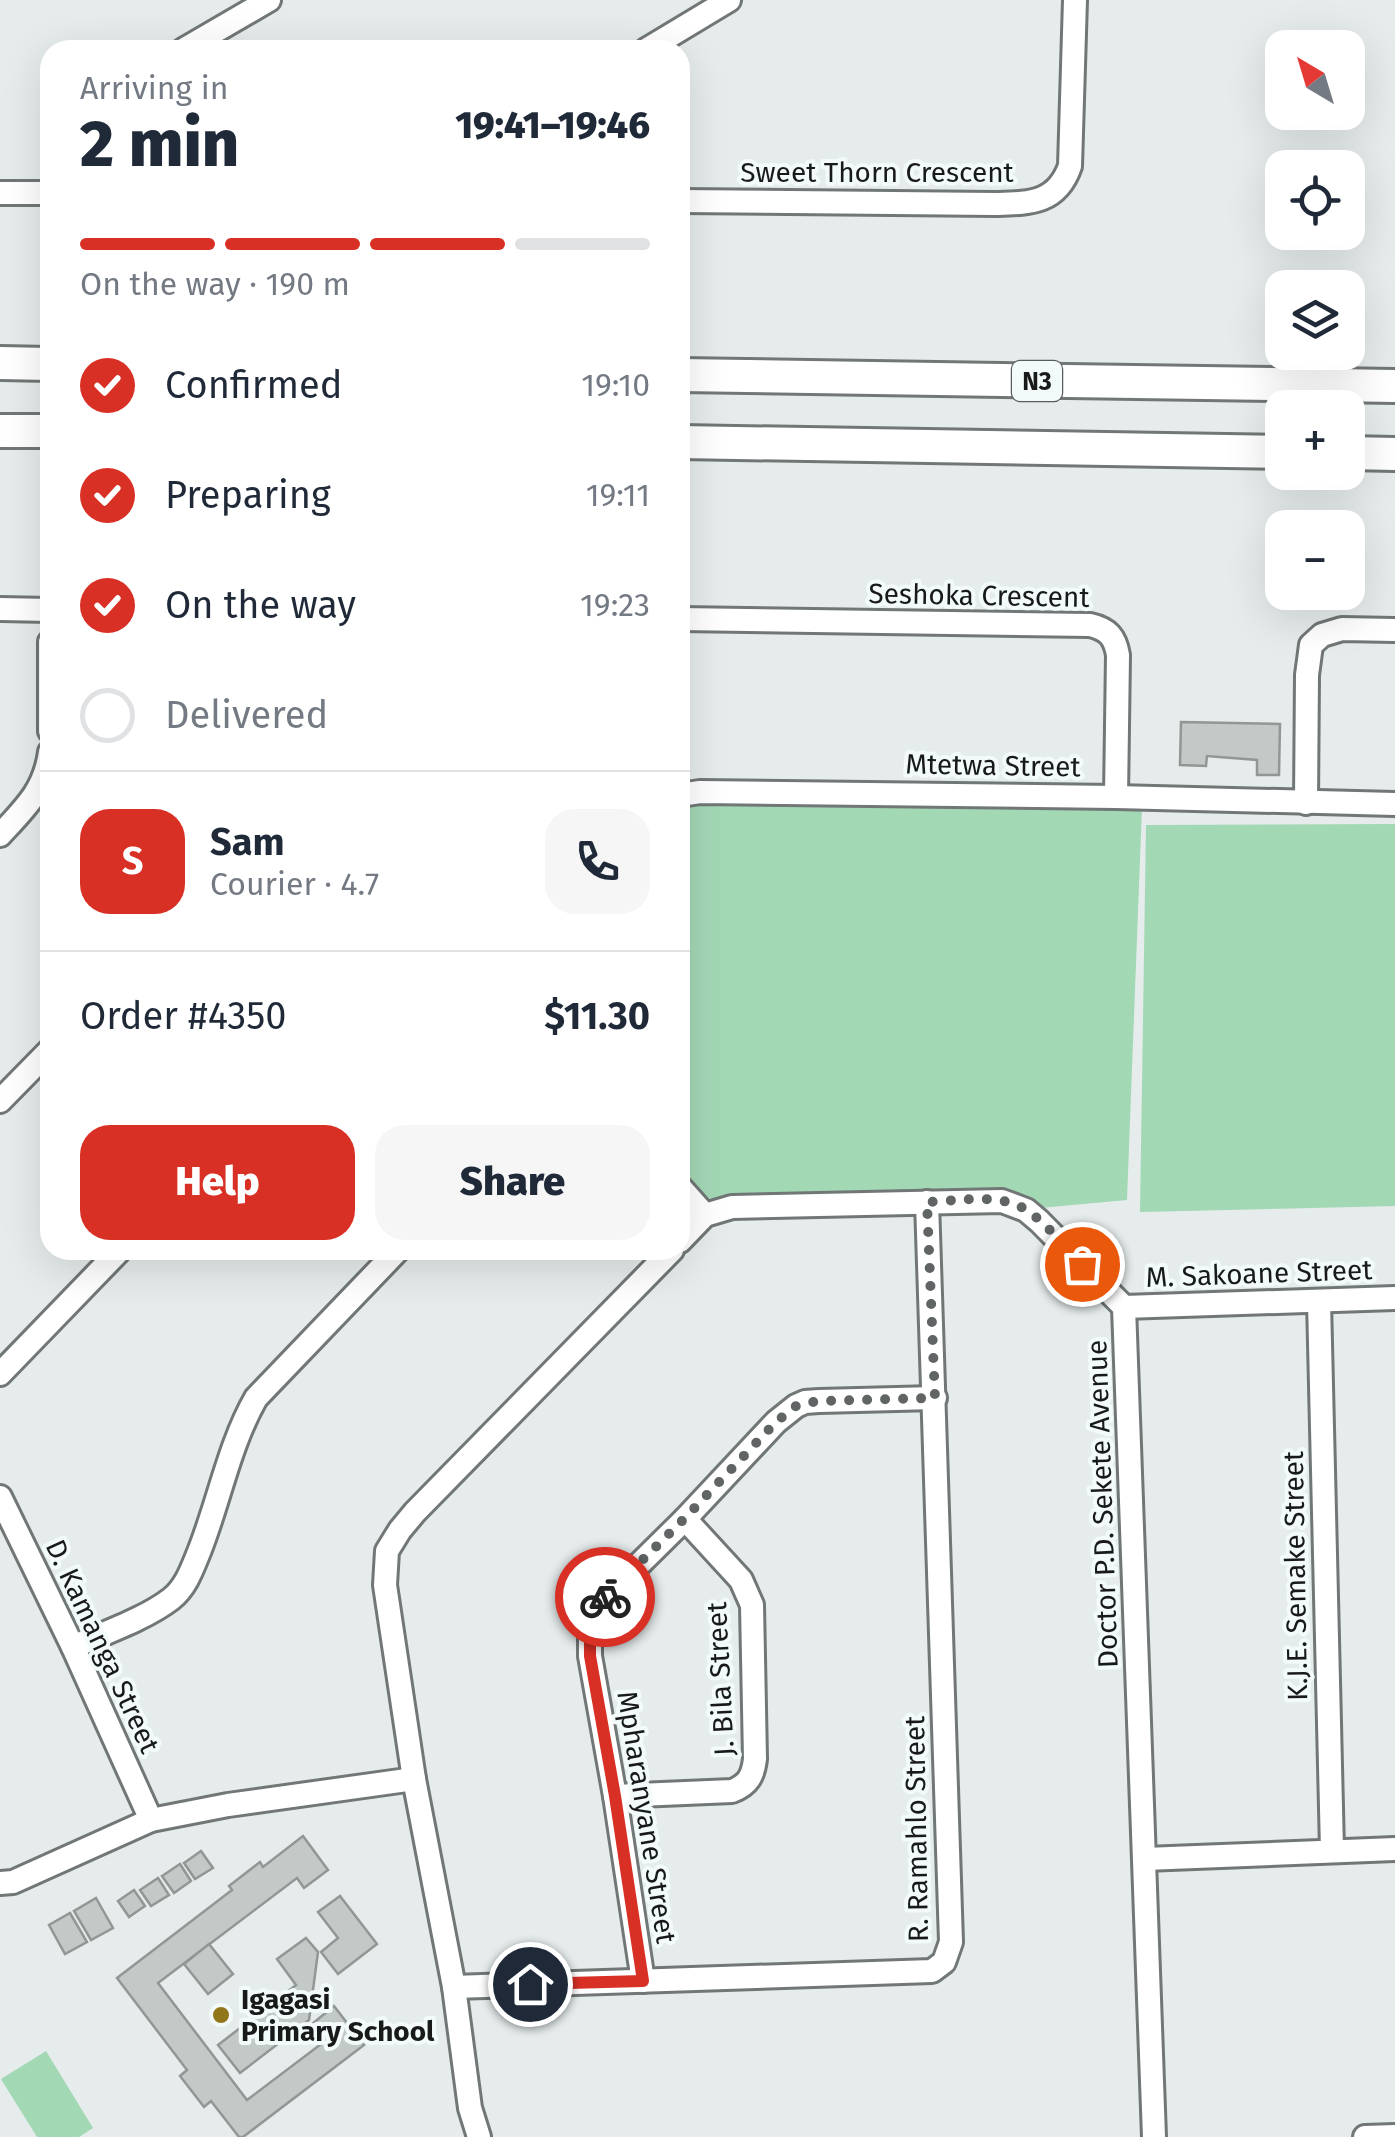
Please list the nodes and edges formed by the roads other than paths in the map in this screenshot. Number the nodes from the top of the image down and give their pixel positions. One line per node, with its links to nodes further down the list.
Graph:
1 (269, 0): 4 (street)
2 (729, 0): 5 (street)
3 (1075, 0): 8 (street, Sweet Thorn Crescent)
4 (200, 40)
5 (663, 40)
6 (0, 193): 7 (street)
7 (40, 193)
8 (690, 200)
9 (0, 363): 10 (highway)
10 (40, 364)
11 (690, 375): 12 (highway, N3)
12 (1395, 386)
13 (0, 430): 14 (highway)
14 (40, 431)
15 (690, 442): 16 (highway)
16 (1265, 452)
17 (1365, 453): 18 (highway)
18 (1395, 454)
19 (0, 609): 20 (street)
20 (40, 610)
21 (690, 618): 25 (street, Seshoka Crescent)
22 (1395, 630): 26 (street)
23 (40, 786): 28 (street)
24 (690, 794): 25 (street, Mtetwa Street)
25 (1116, 797): 26 (street, Mtetwa Street)
26 (1306, 803): 27 (street, Mtetwa Street)
27 (1395, 804)
28 (0, 835)
29 (40, 1064): 30 (street)
30 (0, 1101)
31 (690, 1199): 33 (street)
32 (927, 1202): 33 (street, Doctor P.D. Sekete Avenue); 40 (street, Doctor P.D. Sekete Avenue); 42 (street, R. Ramahlo Street)
33 (705, 1216): 34 (street)
34 (690, 1231)
35 (110, 1260): 41 (street)
36 (388, 1260): 45 (street)
37 (662, 1260): 46 (street)
38 (1395, 1298): 39 (street, M. Sakoane Street)
39 (1319, 1301): 40 (street, M. Sakoane Street); 50 (street, K.J.E. Semake Street)
40 (1124, 1308): 51 (street, Doctor P.D. Sekete Avenue)
41 (0, 1374)
42 (935, 1398): 44 (street, Mpharanyane Street); 53 (street, R. Ramahlo Street)
43 (0, 1496): 45 (street, D. Kamanga Street)
44 (685, 1518): 47 (street, Mpharanyane Street); 47 (street, J. Bila Street)
45 (73, 1647): 48 (street, D. Kamanga Street)
46 (414, 1779): 48 (street); 54 (street)
47 (615, 1796): 53 (street, Mpharanyane Street)
48 (152, 1820): 52 (street)
49 (1395, 1849): 50 (street)
50 (1332, 1850): 51 (street)
51 (1144, 1859): 57 (street, Doctor P.D. Sekete Avenue)
52 (7, 1883)
53 (643, 1981): 54 (street, R. Ramahlo Street)
54 (454, 1987): 56 (street)
55 (1395, 2136): 58 (street)
56 (479, 2137)
57 (1154, 2137)
58 (1365, 2137)

